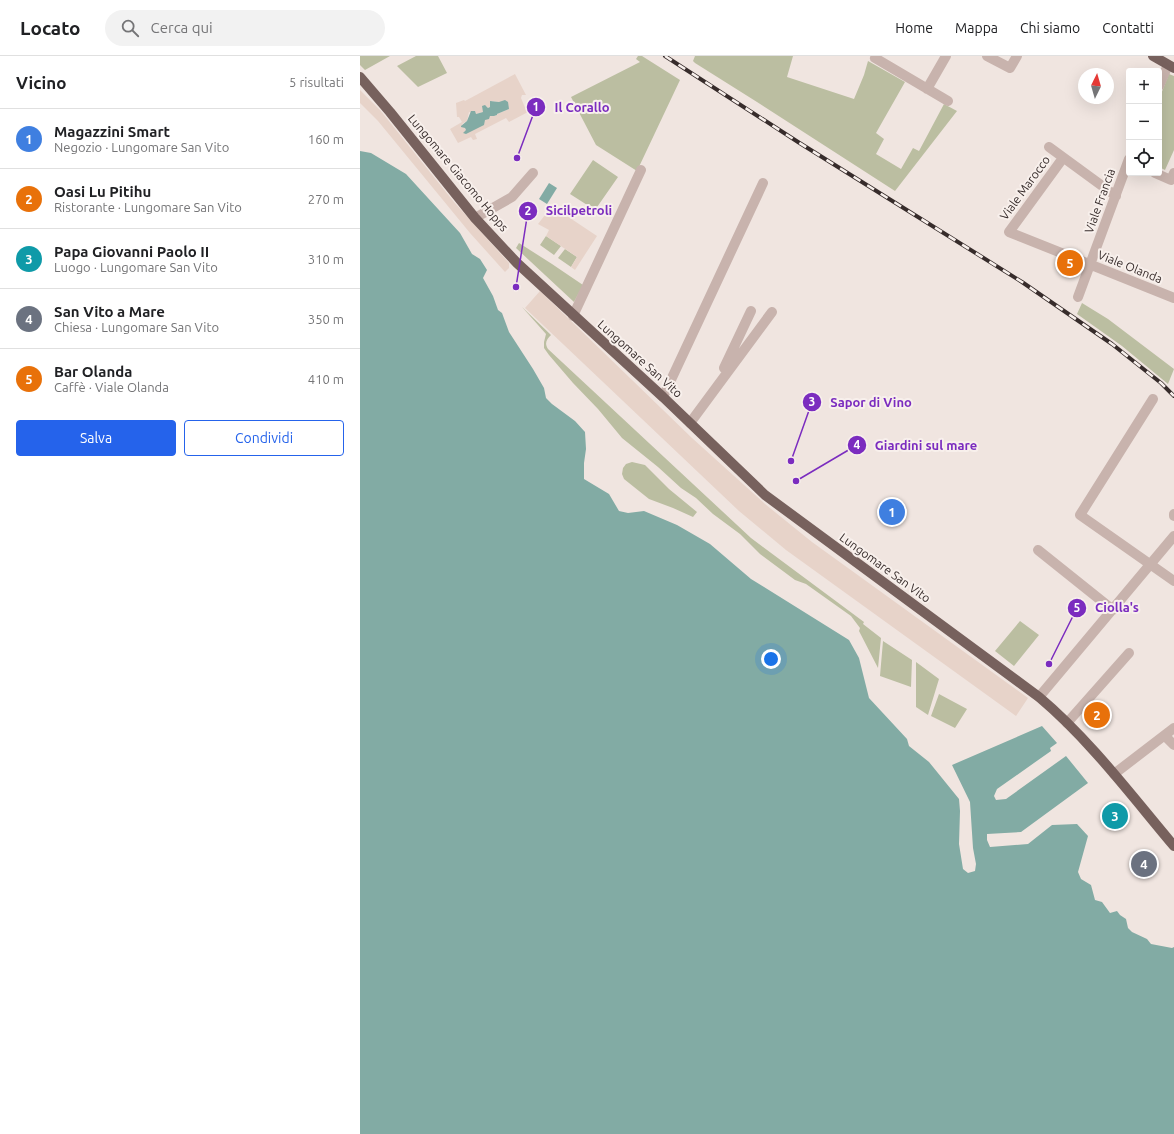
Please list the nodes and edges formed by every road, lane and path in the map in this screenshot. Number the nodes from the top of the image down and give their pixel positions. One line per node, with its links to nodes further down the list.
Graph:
1 (946, 56): 9 (street)
2 (987, 56): 3 (street)
3 (1017, 56)
4 (1153, 56): 6 (main road)
5 (876, 57): 9 (street)
6 (1171, 66): 8 (street)
7 (360, 77): 20 (main road, Lungomare Giacomo Hopps)
8 (1162, 81)
9 (927, 88): 10 (street)
10 (948, 101)
11 (1049, 147): 12 (street)
12 (1063, 158): 19 (street); 21 (street, Viale Marocco)
13 (1126, 169): 19 (street, Viale Francia)
14 (641, 170): 27 (street)
15 (533, 174): 20 (street)
16 (1162, 174): 17 (street)
17 (1172, 176)
18 (763, 183): 29 (street)
19 (1116, 196): 22 (street, Viale Francia)
20 (476, 218): 27 (main road, Lungomare Giacomo Hopps)
21 (1009, 232): 22 (street, Viale Olanda)
22 (1090, 265): 23 (street, Viale Francia); 24 (street, Viale Olanda)
23 (1078, 297)
24 (1174, 298)
25 (751, 311): 28 (street)
26 (772, 312): 28 (street)
27 (573, 316): 29 (main road, Lungomare San Vito)
28 (715, 388): 31 (street)
29 (663, 397): 31 (main road, Lungomare San Vito)
30 (1153, 399): 34 (street)
31 (690, 423): 38 (main road, Lungomare San Vito)
32 (1174, 536): 34 (street)
33 (1038, 550): 36 (street)
34 (1151, 565): 35 (street); 36 (street)
35 (1174, 581)
36 (1113, 610): 38 (street)
37 (1129, 653): 39 (street)
38 (1039, 697): 39 (main road, Lungomare San Vito)
39 (1067, 723): 43 (main road, Lungomare San Vito)
40 (1174, 728): 41 (street)
41 (1165, 736): 42 (street); 43 (street)
42 (1174, 745)
43 (1114, 774): 44 (main road, Lungomare San Vito)
44 (1174, 846)

